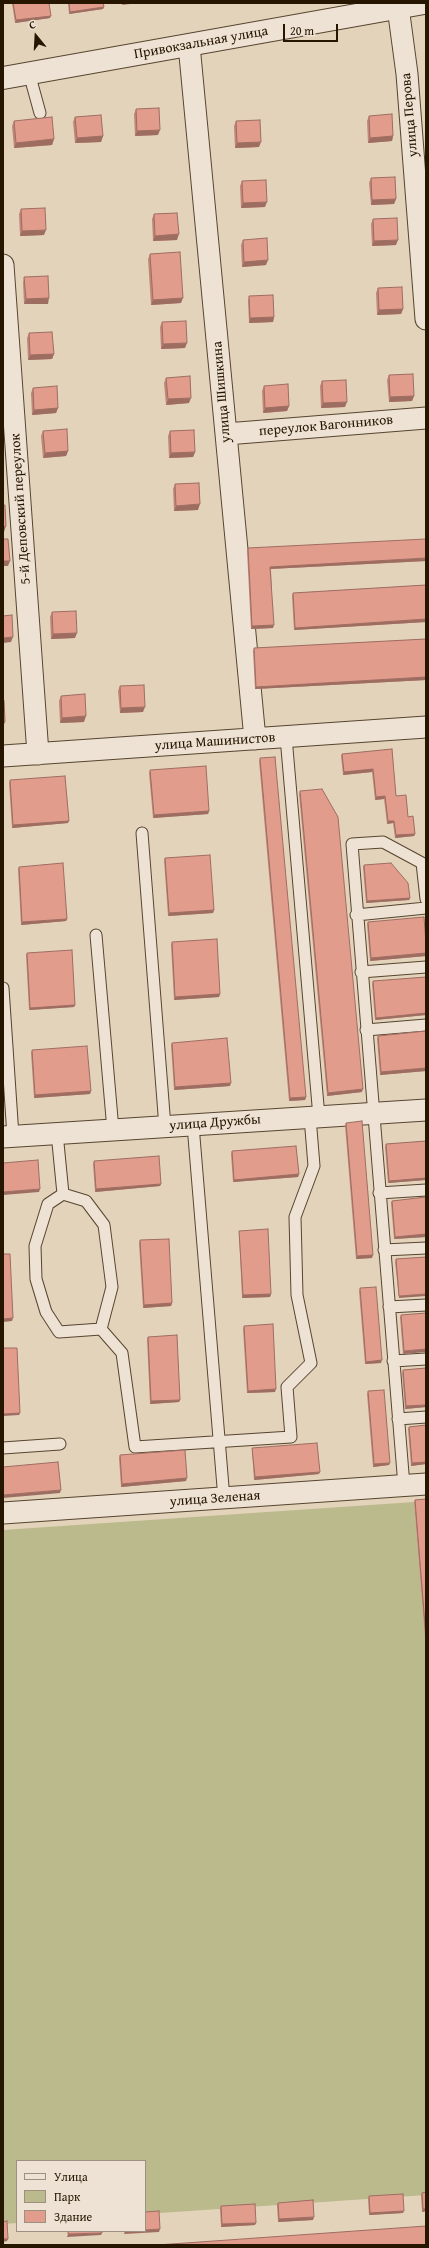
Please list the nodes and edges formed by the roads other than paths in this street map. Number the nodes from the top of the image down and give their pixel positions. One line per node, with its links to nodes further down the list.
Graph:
1 (424, 3): 2 (street, Привокзальная улица)
2 (398, 8): 3 (street, Привокзальная улица); 8 (street, улица Перова)
3 (189, 45): 4 (street, Привокзальная улица); 10 (street, улица Шишкина)
4 (29, 74): 5 (street, Привокзальная улица); 6 (lane)
5 (3, 78)
6 (40, 113)
7 (3, 265): 14 (street, 5-й Деповский переулок)
8 (426, 319)
9 (426, 418): 10 (street, переулок Вагонников)
10 (226, 434): 13 (street, улица Шишкина)
11 (426, 727): 12 (street, улица Машинистов)
12 (286, 737): 13 (street, улица Машинистов); 28 (lane)
13 (255, 739): 14 (street, улица Машинистов)
14 (38, 754): 15 (street, улица Машинистов)
15 (3, 756)
16 (142, 833): 30 (lane)
17 (426, 899): 19 (lane)
18 (426, 908): 19 (lane)
19 (356, 915): 22 (lane)
20 (96, 935): 31 (lane)
21 (426, 967): 22 (lane)
22 (361, 972): 25 (lane)
23 (3, 988): 33 (lane)
24 (426, 1025): 25 (lane)
25 (366, 1030): 27 (lane)
26 (426, 1110): 27 (street, улица Дружбы)
27 (372, 1113): 28 (street, улица Дружбы); 35 (lane)
28 (315, 1117): 29 (street, улица Дружбы); 46 (lane)
29 (193, 1125): 30 (street, улица Дружбы); 46 (lane)
30 (165, 1126): 31 (street, улица Дружбы)
31 (112, 1130): 32 (street, улица Дружбы)
32 (57, 1133): 33 (street, улица Дружбы); 36 (lane)
33 (8, 1136)
34 (426, 1190): 35 (lane)
35 (379, 1193): 38 (lane)
36 (63, 1194): 41 (lane); 41 (lane)
37 (426, 1248): 38 (lane)
38 (384, 1250): 40 (lane)
39 (426, 1305): 40 (lane)
40 (389, 1307): 43 (lane)
41 (101, 1329): 46 (lane)
42 (426, 1359): 43 (lane)
43 (393, 1361): 45 (lane)
44 (426, 1417): 45 (lane)
45 (398, 1419): 50 (lane)
46 (219, 1442): 51 (lane)
47 (60, 1444): 48 (lane)
48 (3, 1448)
49 (426, 1484): 50 (street, улица Зеленая)
50 (404, 1486): 51 (street, улица Зеленая)
51 (224, 1499): 52 (street, улица Зеленая)
52 (3, 1513)

